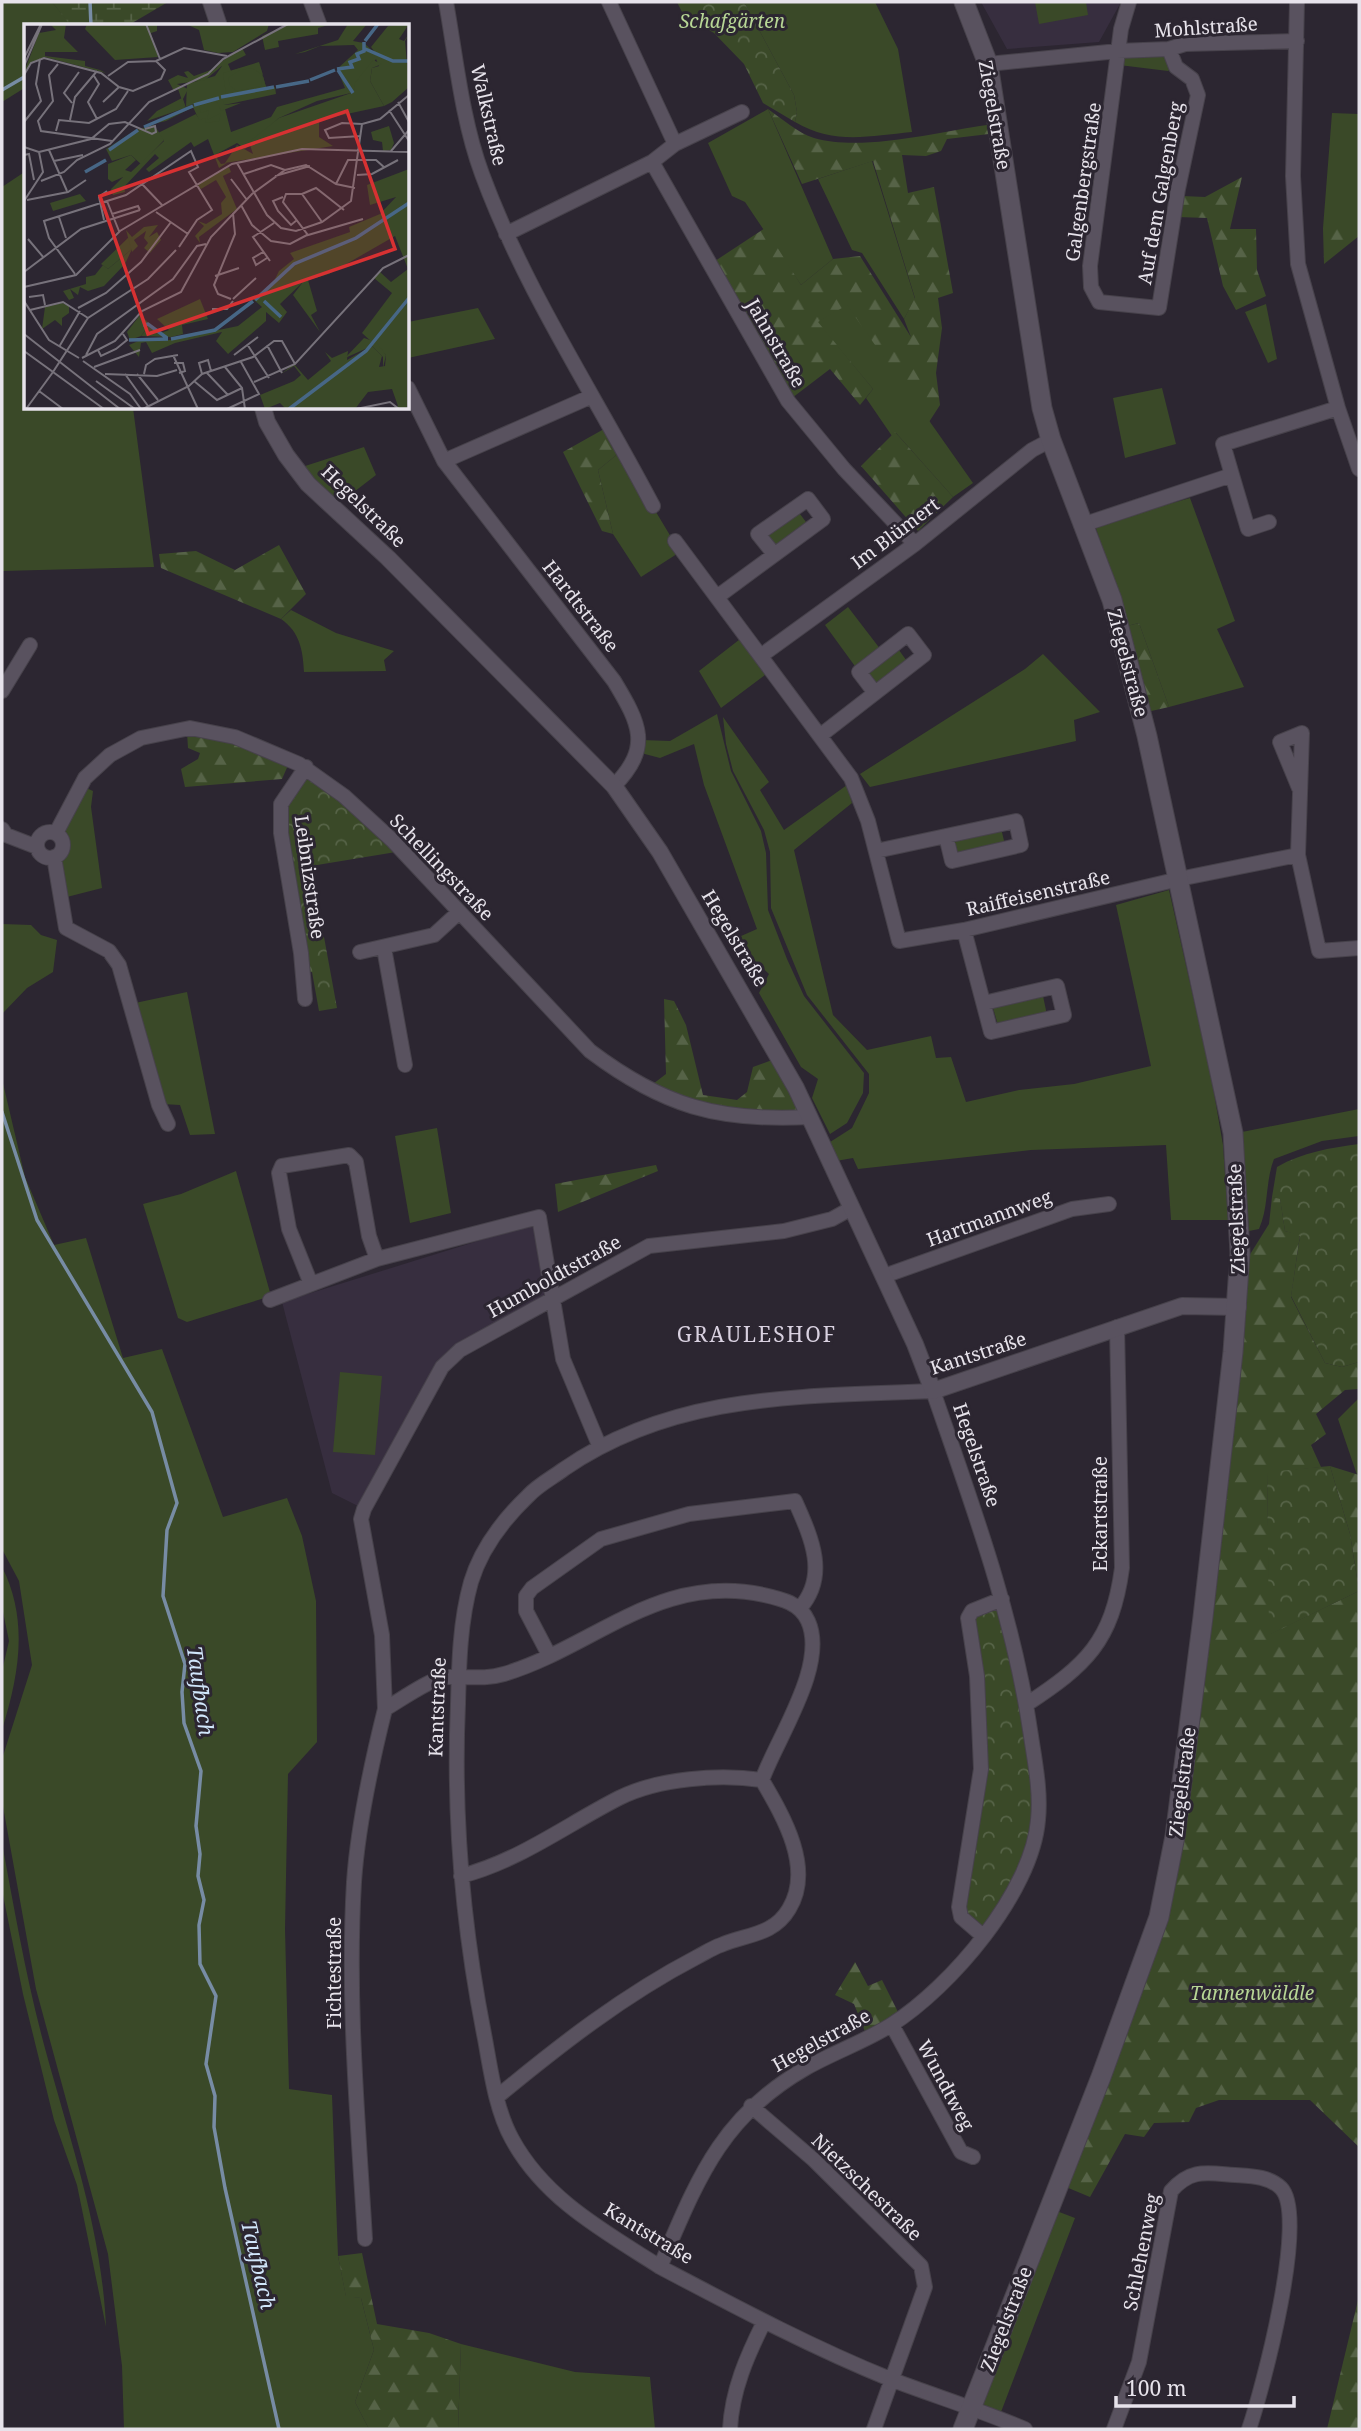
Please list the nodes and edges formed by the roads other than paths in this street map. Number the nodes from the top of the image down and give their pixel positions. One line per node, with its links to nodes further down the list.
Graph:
1 (211, 2): 8 (street)
2 (311, 2): 9 (street)
3 (446, 2): 17 (street, Walkstraße)
4 (609, 2): 15 (street)
5 (964, 2): 13 (main road, Ziegelstraße)
6 (1129, 2): 12 (street, Galgenbergstraße)
7 (1297, 2): 10 (street)
8 (218, 24)
9 (319, 24)
10 (1297, 41): 11 (street, Mohlstraße); 21 (street)
11 (1170, 49): 12 (street, Mohlstraße); 18 (street, Auf dem Galgenberg)
12 (1118, 51): 13 (street); 18 (street, Galgenbergstraße)
13 (988, 64): 23 (main road, Ziegelstraße)
14 (742, 112): 15 (street)
15 (675, 144): 16 (street)
16 (652, 162): 17 (street); 31 (street, Jahnstraße)
17 (506, 233): 20 (street, Walkstraße)
18 (1113, 305)
19 (410, 392): 24 (street, Hardtstraße)
20 (590, 397): 24 (street); 27 (street, Walkstraße)
21 (1338, 408): 25 (street); 26 (street)
22 (264, 410): 40 (street, Hegelstraße)
23 (1051, 440): 29 (main road, Ziegelstraße); 31 (street, Im Blümert)
24 (444, 461): 40 (street, Hardtstraße)
25 (1359, 469)
26 (1232, 475): 28 (street); 29 (street)
27 (653, 506)
28 (1269, 522)
29 (1085, 524): 49 (main road, Ziegelstraße)
30 (675, 541): 33 (street)
31 (915, 544): 35 (street, Im Blümert)
32 (774, 554): 33 (street)
33 (717, 597): 35 (street)
34 (30, 645): 36 (street)
35 (762, 655): 38 (street)
36 (2, 691)
37 (875, 693): 37 (street); 38 (street)
38 (821, 735): 46 (street)
39 (306, 768): 43 (street, Schellingstraße); 50 (street, Schellingstraße); 55 (street, Leibnizstraße)
40 (614, 786): 58 (street, Hegelstraße)
41 (1299, 788): 47 (street)
42 (2, 829): 45 (street)
43 (55, 833): 45 (street, Schellingstraße); 48 (street, Schellingstraße)
44 (946, 836): 44 (street); 46 (street)
45 (37, 847): 48 (street)
46 (876, 851): 51 (street, Raiffeisenstraße)
47 (1298, 855): 49 (street, Raiffeisenstraße); 53 (street)
48 (54, 857): 59 (street, Schellingstraße)
49 (1179, 879): 51 (street, Raiffeisenstraße); 67 (main road, Ziegelstraße)
50 (458, 913): 52 (street); 58 (street, Schellingstraße)
51 (964, 930): 56 (street)
52 (384, 948): 54 (street); 57 (street)
53 (1359, 948)
54 (360, 952)
55 (305, 999)
56 (984, 1003): 56 (street)
57 (405, 1065)
58 (810, 1117): 61 (street, Hegelstraße)
59 (168, 1124)
60 (1109, 1204): 63 (street, Hartmannweg)
61 (850, 1209): 63 (street, Hegelstraße); 65 (street, Humboldtstraße)
62 (377, 1259): 64 (street); 64 (street); 65 (street)
63 (884, 1276): 69 (street, Hegelstraße)
64 (311, 1284): 66 (street)
65 (553, 1297): 70 (street); 71 (street, Humboldtstraße)
66 (270, 1300)
67 (1238, 1307): 68 (street, Kantstraße); 89 (main road, Ziegelstraße)
68 (1117, 1327): 69 (street, Kantstraße); 76 (street, Eckartstraße)
69 (933, 1391): 70 (street, Kantstraße); 72 (street, Hegelstraße)
70 (599, 1445): 75 (street, Kantstraße)
71 (363, 1509): 77 (street, Fichtestraße)
72 (1002, 1600): 76 (street, Hegelstraße); 80 (street)
73 (800, 1608): 74 (street); 74 (street); 78 (street)
74 (549, 1655): 75 (street)
75 (458, 1678): 77 (street); 79 (street, Kantstraße)
76 (1027, 1704): 80 (street, Hegelstraße)
77 (385, 1709): 85 (street, Fichtestraße)
78 (762, 1780): 79 (street); 82 (street)
79 (461, 1876): 82 (street, Kantstraße)
80 (983, 1936): 81 (street, Hegelstraße)
81 (892, 2025): 83 (street, Hegelstraße); 84 (street, Wundtweg)
82 (497, 2097): 86 (street, Kantstraße)
83 (751, 2106): 86 (street, Hegelstraße); 88 (street, Nietzschestraße)
84 (973, 2157)
85 (365, 2239)
86 (660, 2267): 87 (street, Kantstraße)
87 (764, 2322): 88 (street, Kantstraße); 90 (street)
88 (891, 2379): 89 (street, Kantstraße); 91 (street, Nietzschestraße)
89 (972, 2407): 92 (main road, Ziegelstraße); 93 (street, Kantstraße)
90 (730, 2429)
91 (874, 2429)
92 (963, 2429)
93 (1025, 2429)
94 (1114, 2429): 95 (street, Schlehenweg)
95 (1249, 2429)

